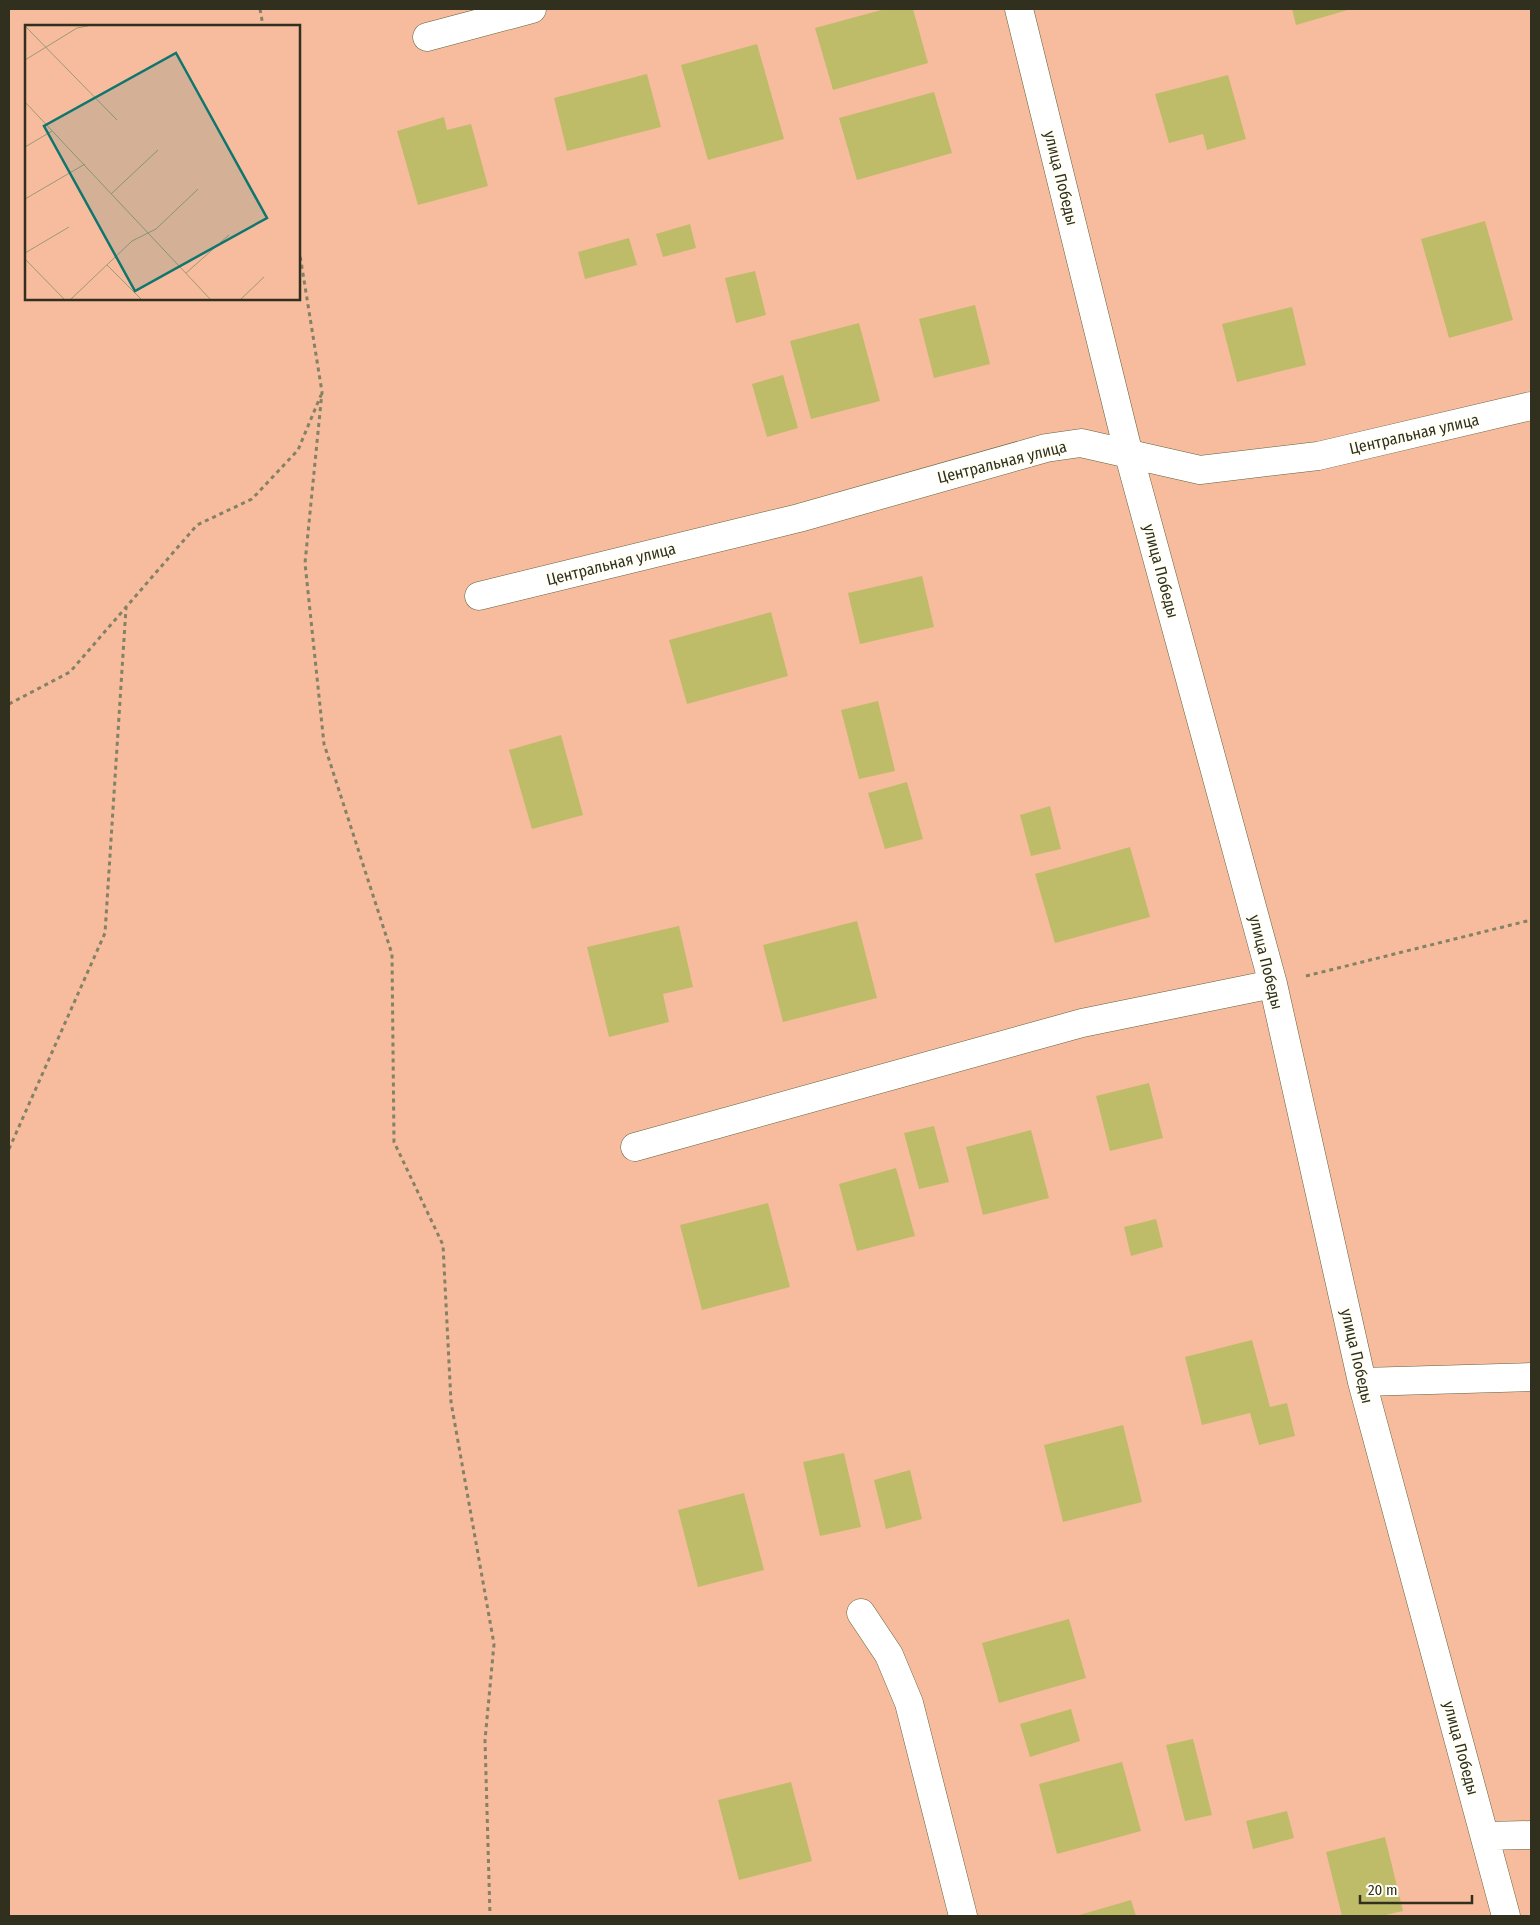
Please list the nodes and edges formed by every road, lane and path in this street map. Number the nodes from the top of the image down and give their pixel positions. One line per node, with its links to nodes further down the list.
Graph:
1 (260, 9): 4 (path)
2 (532, 9): 5 (street)
3 (1020, 9): 9 (street, улица Победы)
4 (263, 25)
5 (427, 37)
6 (300, 255): 7 (path)
7 (322, 392): 11 (path); 22 (path)
8 (1531, 406): 9 (street, Центральная улица)
9 (1129, 455): 10 (street, Центральная улица); 14 (street, улица Победы)
10 (478, 596)
11 (126, 608): 12 (path); 16 (path)
12 (9, 704)
13 (1531, 920): 14 (path)
14 (1273, 984): 15 (street); 18 (street, улица Победы)
15 (635, 1148)
16 (9, 1149)
17 (1531, 1378): 18 (street)
18 (1362, 1382): 21 (street, улица Победы)
19 (861, 1613): 23 (street)
20 (1531, 1835): 21 (street)
21 (1485, 1836): 24 (street, улица Победы)
22 (490, 1916)
23 (963, 1916)
24 (1506, 1916)

